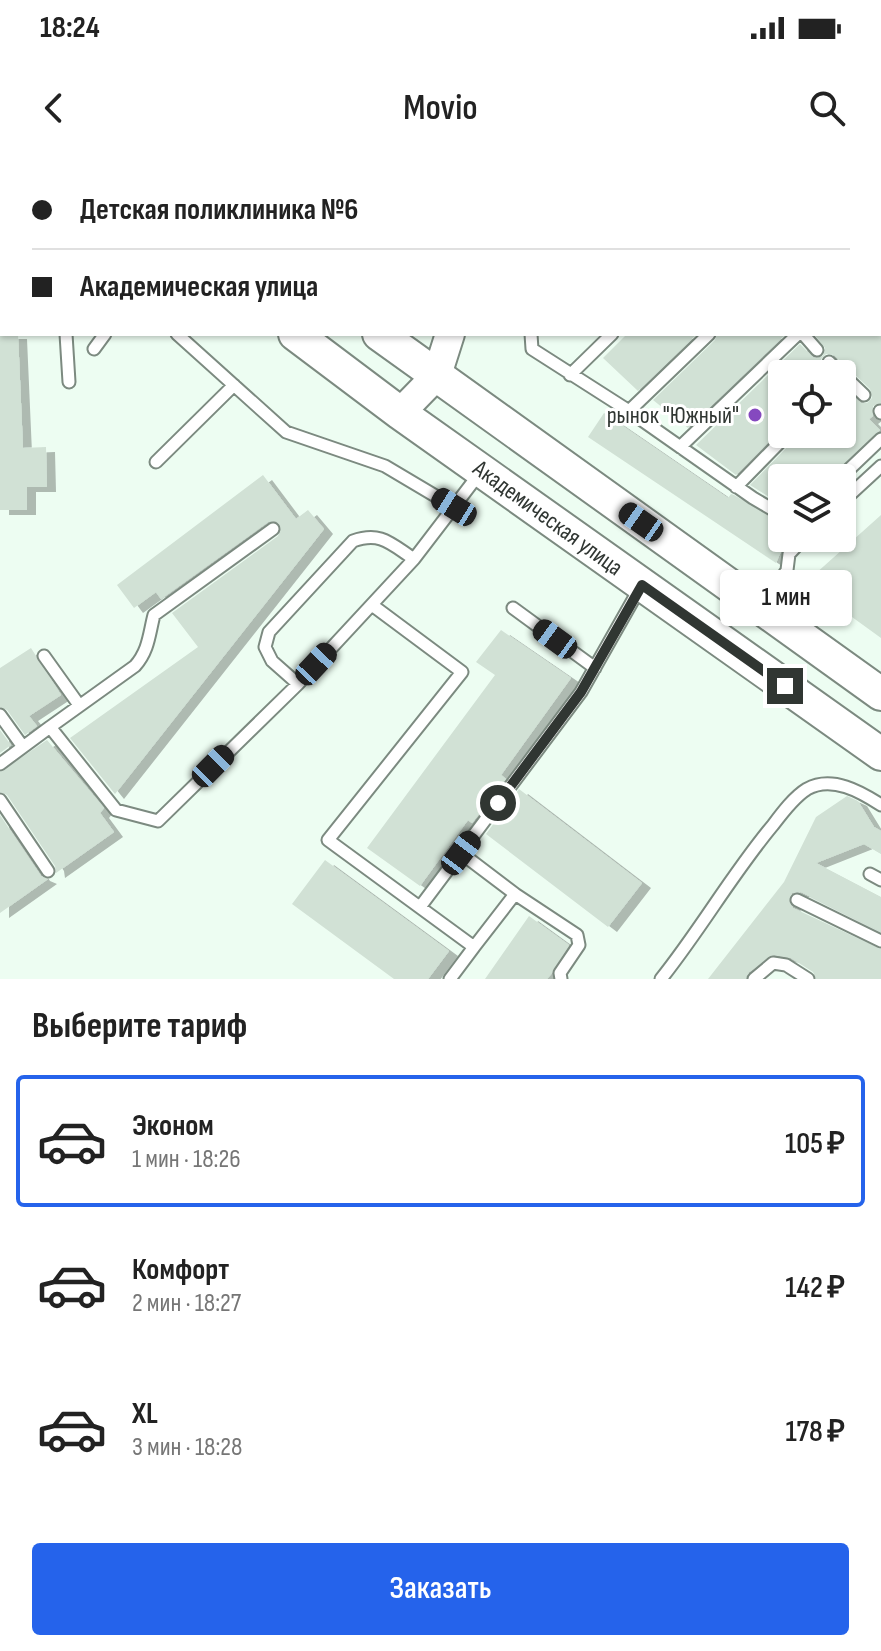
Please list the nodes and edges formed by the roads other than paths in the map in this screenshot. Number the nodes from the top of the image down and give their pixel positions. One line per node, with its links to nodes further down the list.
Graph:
1 (66, 336): 16 (lane)
2 (104, 336): 12 (lane)
3 (179, 336): 17 (lane)
4 (298, 336): 21 (main road, Академическая улица)
5 (389, 336): 14 (main road)
6 (449, 336): 14 (street)
7 (531, 336): 15 (lane)
8 (610, 336): 15 (lane)
9 (707, 336): 20 (lane)
10 (799, 336): 24 (lane)
11 (803, 336): 13 (lane)
12 (94, 349)
13 (817, 350)
14 (437, 375): 21 (street); 22 (main road)
15 (570, 375): 20 (lane)
16 (69, 382)
17 (234, 385): 26 (lane); 33 (lane)
18 (856, 388): 19 (lane)
19 (864, 395)
20 (629, 411): 24 (lane)
21 (400, 413): 29 (main road, Академическая улица)
22 (521, 435): 29 (main road); 40 (main road)
23 (881, 439): 27 (lane)
24 (680, 447): 30 (lane)
25 (774, 448): 30 (lane)
26 (156, 462)
27 (855, 464)
28 (881, 466): 31 (lane)
29 (482, 471): 33 (lane); 37 (main road, Академическая улица)
30 (736, 487): 32 (lane)
31 (856, 489)
32 (768, 506)
33 (454, 507): 36 (lane)
34 (273, 529): 45 (lane)
35 (791, 552): 40 (lane)
36 (414, 559): 38 (lane); 43 (lane)
37 (642, 585): 42 (lane); 49 (main road, Академическая улица)
38 (372, 605): 43 (lane); 57 (lane)
39 (513, 608): 42 (lane)
40 (762, 608): 44 (main road)
41 (44, 656): 45 (lane)
42 (595, 668): 53 (lane)
43 (298, 684): 47 (lane)
44 (881, 694)
45 (79, 705): 47 (lane)
46 (0, 715): 48 (lane)
47 (50, 727): 48 (lane)
48 (23, 747): 50 (lane)
49 (881, 754)
50 (0, 764)
51 (0, 800): 54 (lane)
52 (881, 805): 62 (lane)
53 (461, 853): 55 (lane); 57 (lane)
54 (48, 871)
55 (515, 894): 59 (lane); 61 (lane)
56 (797, 900): 58 (lane)
57 (420, 907): 59 (lane)
58 (881, 941)
59 (474, 947): 60 (lane)
60 (450, 979)
61 (561, 979)
62 (661, 979)
63 (754, 979): 64 (lane)
64 (808, 979)

